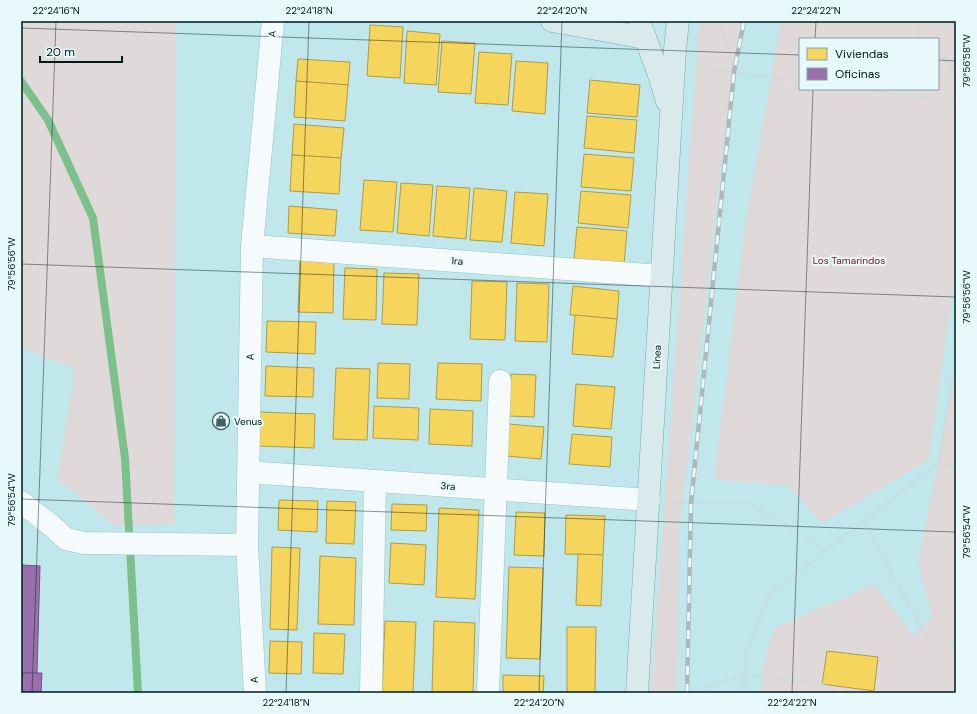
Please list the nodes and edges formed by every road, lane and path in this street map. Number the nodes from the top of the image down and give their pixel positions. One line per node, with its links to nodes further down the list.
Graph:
1 (273, 21): 17 (street, A)
2 (552, 21): 6 (main road)
3 (678, 21): 10 (main road, Línea)
4 (721, 21): 12 (path)
5 (918, 21): 8 (path)
6 (594, 24): 7 (main road)
7 (644, 27): 10 (main road); 16 (main road)
8 (923, 38)
9 (939, 53): 11 (path)
10 (674, 57): 12 (path); 16 (main road, Línea)
11 (956, 70)
12 (734, 72): 13 (path)
13 (799, 81)
14 (867, 90): 15 (path)
15 (956, 102)
16 (671, 116): 18 (main road, Línea)
17 (252, 246): 18 (street, 1ra); 23 (street, A)
18 (661, 276): 26 (main road, Línea)
19 (956, 354): 21 (path)
20 (500, 381): 25 (street)
21 (939, 463): 22 (path); 28 (path)
22 (956, 466)
23 (248, 472): 24 (street, 3ra); 29 (street, A)
24 (375, 481): 25 (street, 3ra); 36 (street)
25 (496, 489): 26 (street, 3ra); 37 (street)
26 (648, 500): 30 (path); 34 (main road, Línea)
27 (21, 502): 29 (street)
28 (864, 521): 30 (path); 31 (path)
29 (247, 545): 35 (street, A)
30 (825, 551): 32 (path)
31 (956, 646)
32 (744, 674): 34 (path); 38 (path); 39 (path)
33 (848, 687): 40 (path)
34 (637, 691)
35 (255, 693)
36 (371, 693)
37 (488, 693)
38 (744, 693)
39 (838, 693)
40 (843, 693)

